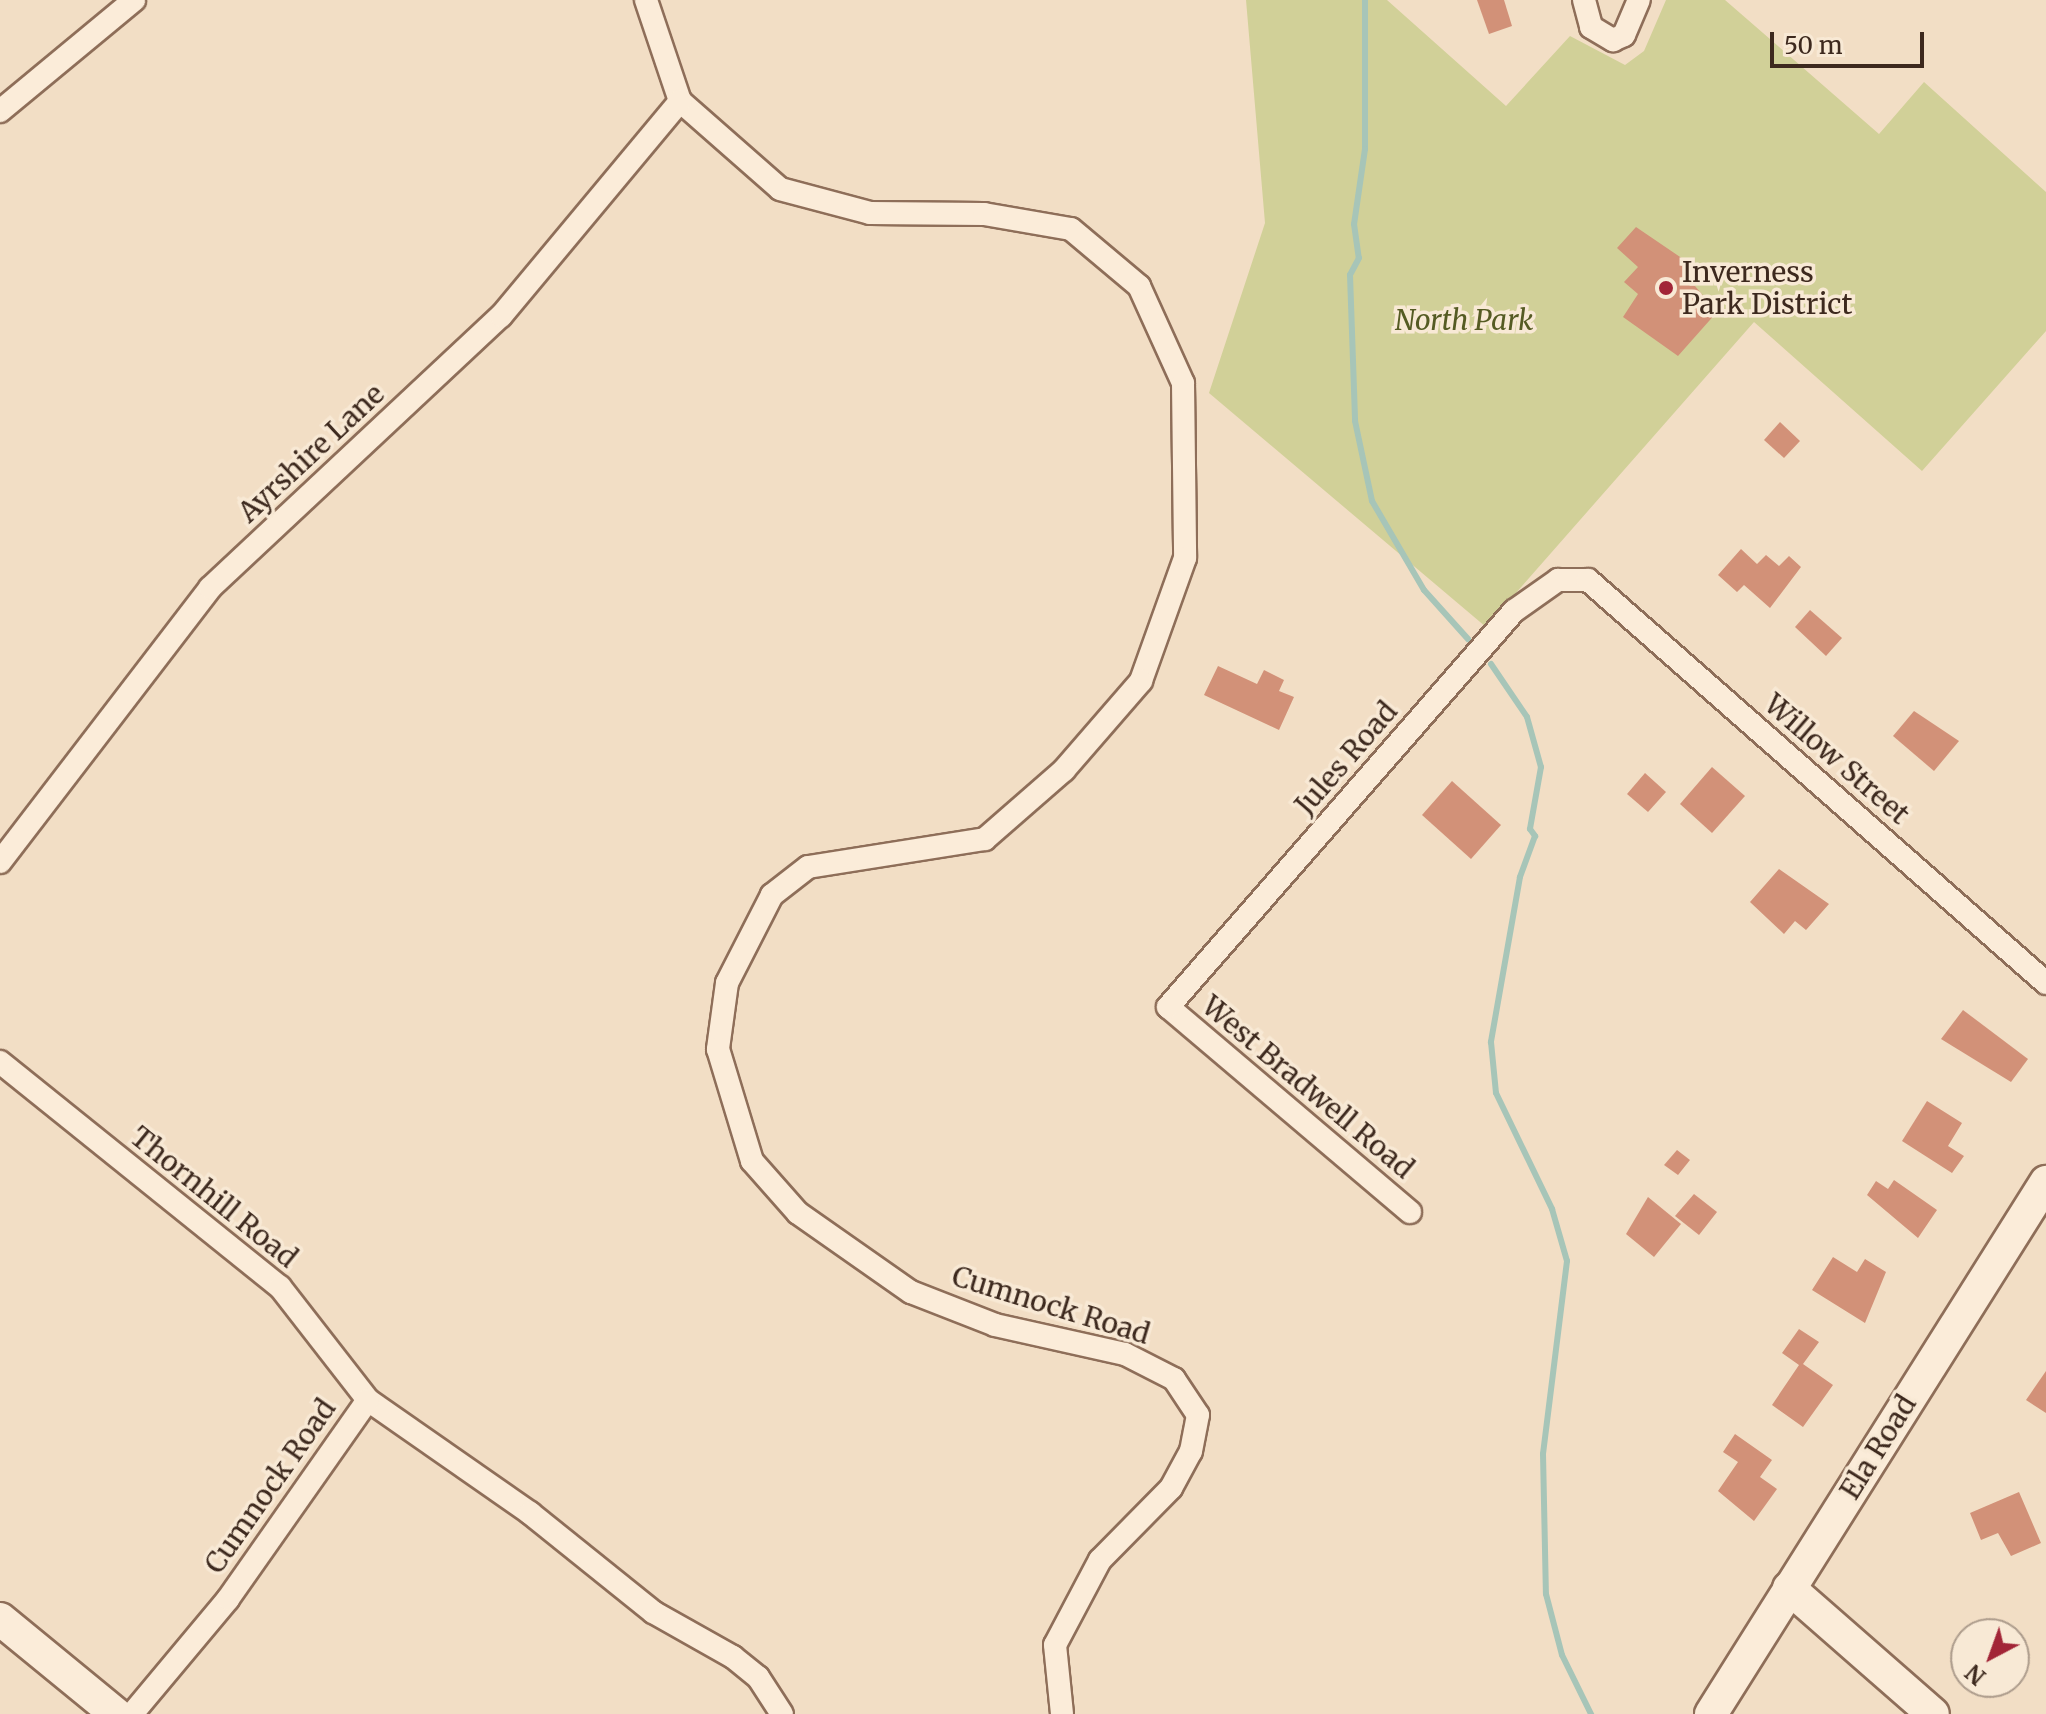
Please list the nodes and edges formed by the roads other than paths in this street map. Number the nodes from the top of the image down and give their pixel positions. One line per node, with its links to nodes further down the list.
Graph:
1 (134, 0): 6 (street)
2 (646, 0): 5 (street)
3 (1584, 0): 4 (street)
4 (1639, 0)
5 (680, 101): 8 (street, Ayrshire Lane); 20 (street, Cumnock Road)
6 (0, 111)
7 (1588, 580): 9 (street, Willow Street); 10 (street, Jules Road)
8 (0, 862)
9 (2046, 983)
10 (1168, 1007): 13 (street, West Bradwell Road)
11 (0, 1062): 14 (street, Thornhill Road)
12 (2046, 1182): 15 (main road, Ela Road)
13 (1410, 1212)
14 (368, 1400): 18 (street, Cumnock Road); 19 (street, Cumnock Road)
15 (1789, 1588): 21 (main road, Ela Road); 22 (main road)
16 (0, 1619): 17 (main road)
17 (116, 1714)
18 (132, 1714)
19 (782, 1714)
20 (1062, 1714)
21 (1711, 1714)
22 (1933, 1714)

